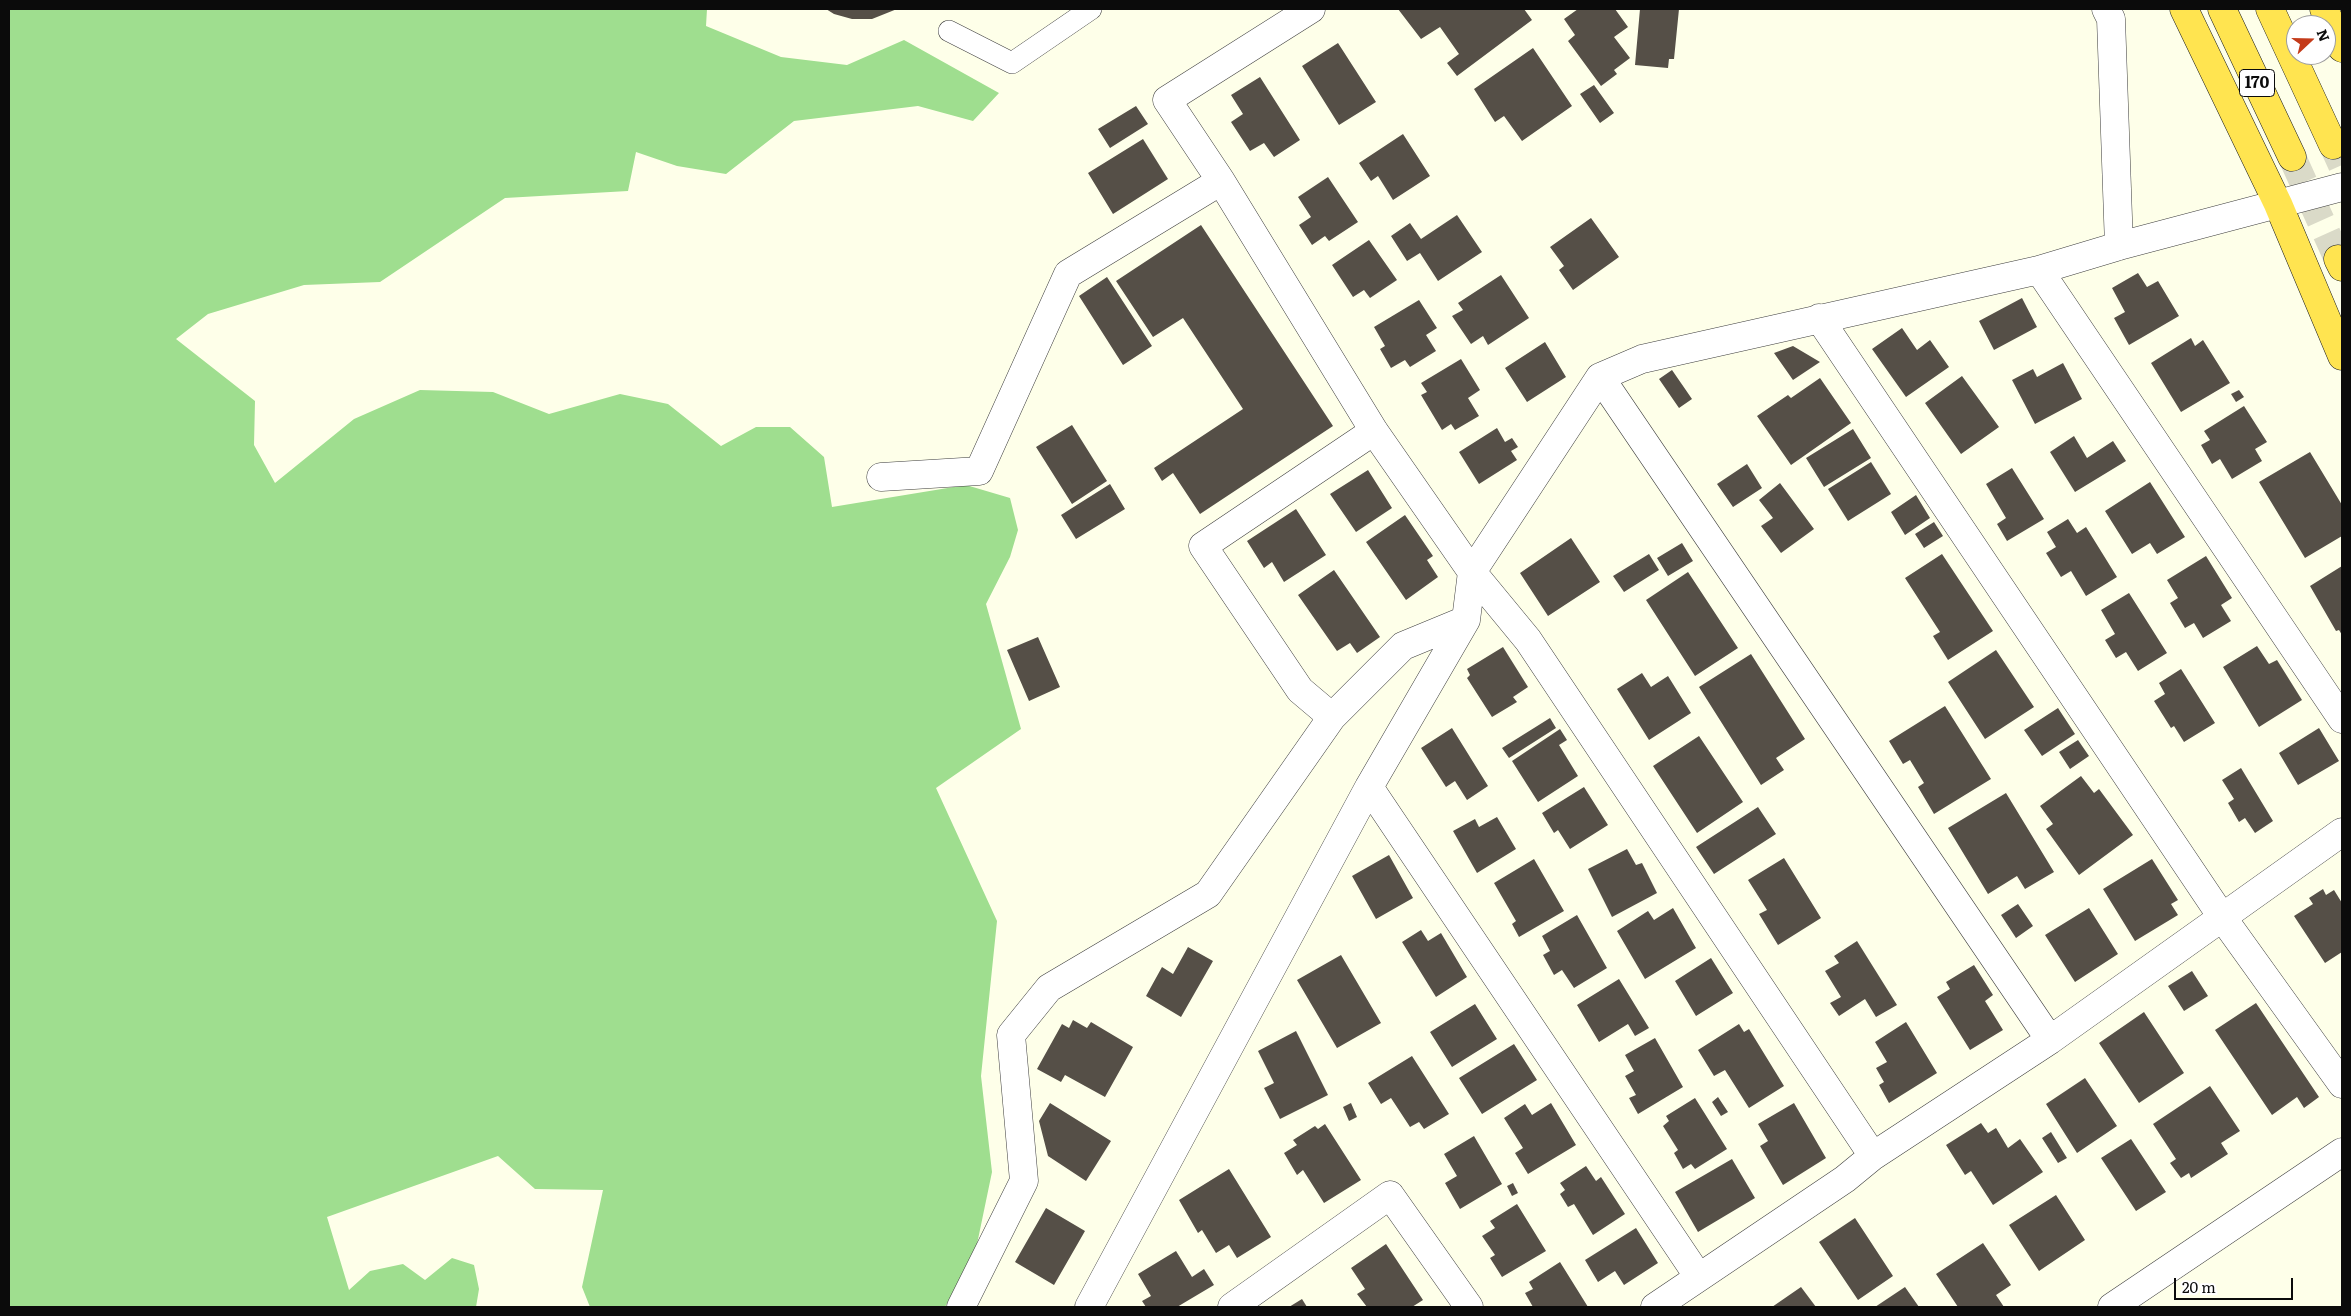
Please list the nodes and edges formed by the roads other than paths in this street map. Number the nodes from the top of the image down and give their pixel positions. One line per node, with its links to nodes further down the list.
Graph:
1 (1091, 9): 8 (lane)
2 (1311, 9): 12 (street)
3 (2106, 9): 15 (street)
4 (2184, 9): 14 (highway)
5 (2222, 9): 11 (highway, 170)
6 (2270, 9): 10 (highway, 170)
7 (2324, 9): 9 (highway)
8 (949, 31)
9 (2342, 48)
10 (2333, 145)
11 (2292, 158)
12 (1221, 181): 20 (street); 21 (street)
13 (2342, 187): 14 (street)
14 (2278, 204): 15 (street); 18 (highway)
15 (2119, 246): 16 (street)
16 (2038, 270): 17 (street); 25 (street)
17 (1819, 318): 19 (street); 28 (street)
18 (2342, 356)
19 (1600, 377): 22 (street); 29 (street)
20 (1374, 430): 22 (street); 24 (street)
21 (880, 477)
22 (1472, 572): 23 (street); 32 (street)
23 (1466, 620): 24 (street); 26 (street)
24 (1332, 717): 34 (street)
25 (2342, 719)
26 (1369, 787): 33 (street); 35 (street)
27 (2342, 832): 28 (street)
28 (2222, 917): 29 (street); 30 (street)
29 (2050, 1040): 32 (street)
30 (2342, 1084)
31 (2342, 1152): 39 (street)
32 (1873, 1156): 33 (street)
33 (1698, 1276): 38 (street)
34 (961, 1307)
35 (1089, 1307)
36 (1232, 1307): 37 (street)
37 (1469, 1307)
38 (1654, 1307)
39 (2112, 1307)

